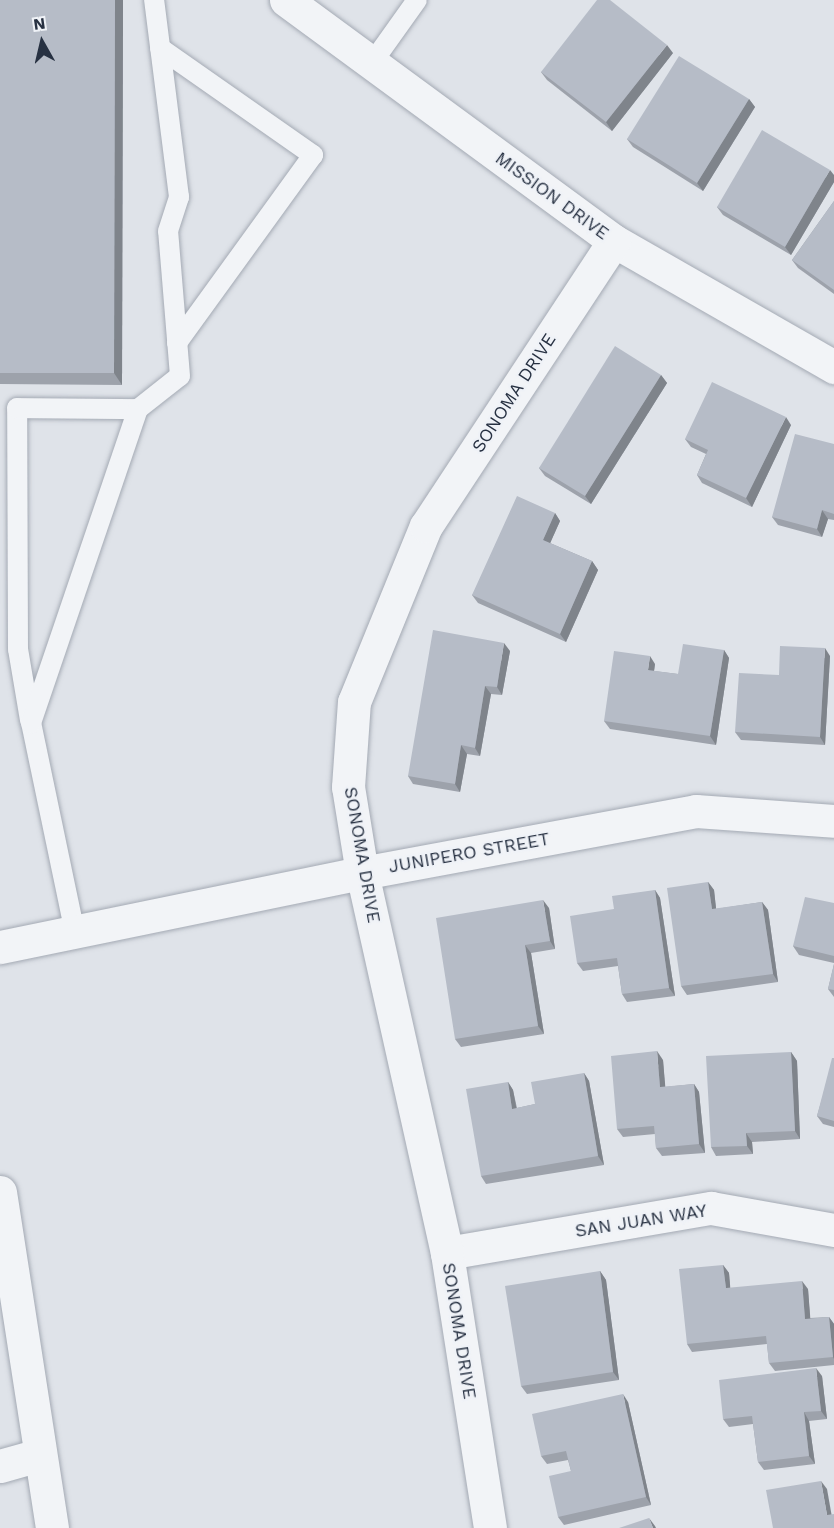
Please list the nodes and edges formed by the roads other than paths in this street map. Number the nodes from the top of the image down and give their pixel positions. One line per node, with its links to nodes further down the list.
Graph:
1 (154, 0): 4 (lane)
2 (286, 0): 5 (street, MISSION DRIVE)
3 (417, 0): 5 (lane)
4 (160, 48): 7 (lane); 7 (lane)
5 (372, 63): 6 (street, MISSION DRIVE)
6 (614, 241): 8 (street, MISSION DRIVE); 12 (street, SONOMA DRIVE)
7 (177, 343): 9 (lane)
8 (834, 367)
9 (138, 409): 10 (lane); 10 (lane)
10 (31, 723): 13 (lane)
11 (834, 821): 12 (street, JUNIPERO STREET)
12 (362, 873): 13 (street, JUNIPERO STREET); 17 (street, SONOMA DRIVE)
13 (75, 933): 14 (street, JUNIPERO STREET)
14 (0, 947)
15 (0, 1192): 18 (street)
16 (834, 1230): 17 (street, SAN JUAN WAY)
17 (447, 1253): 21 (street, SONOMA DRIVE)
18 (39, 1455): 19 (street); 20 (street)
19 (0, 1466)
20 (52, 1528)
21 (489, 1528)

